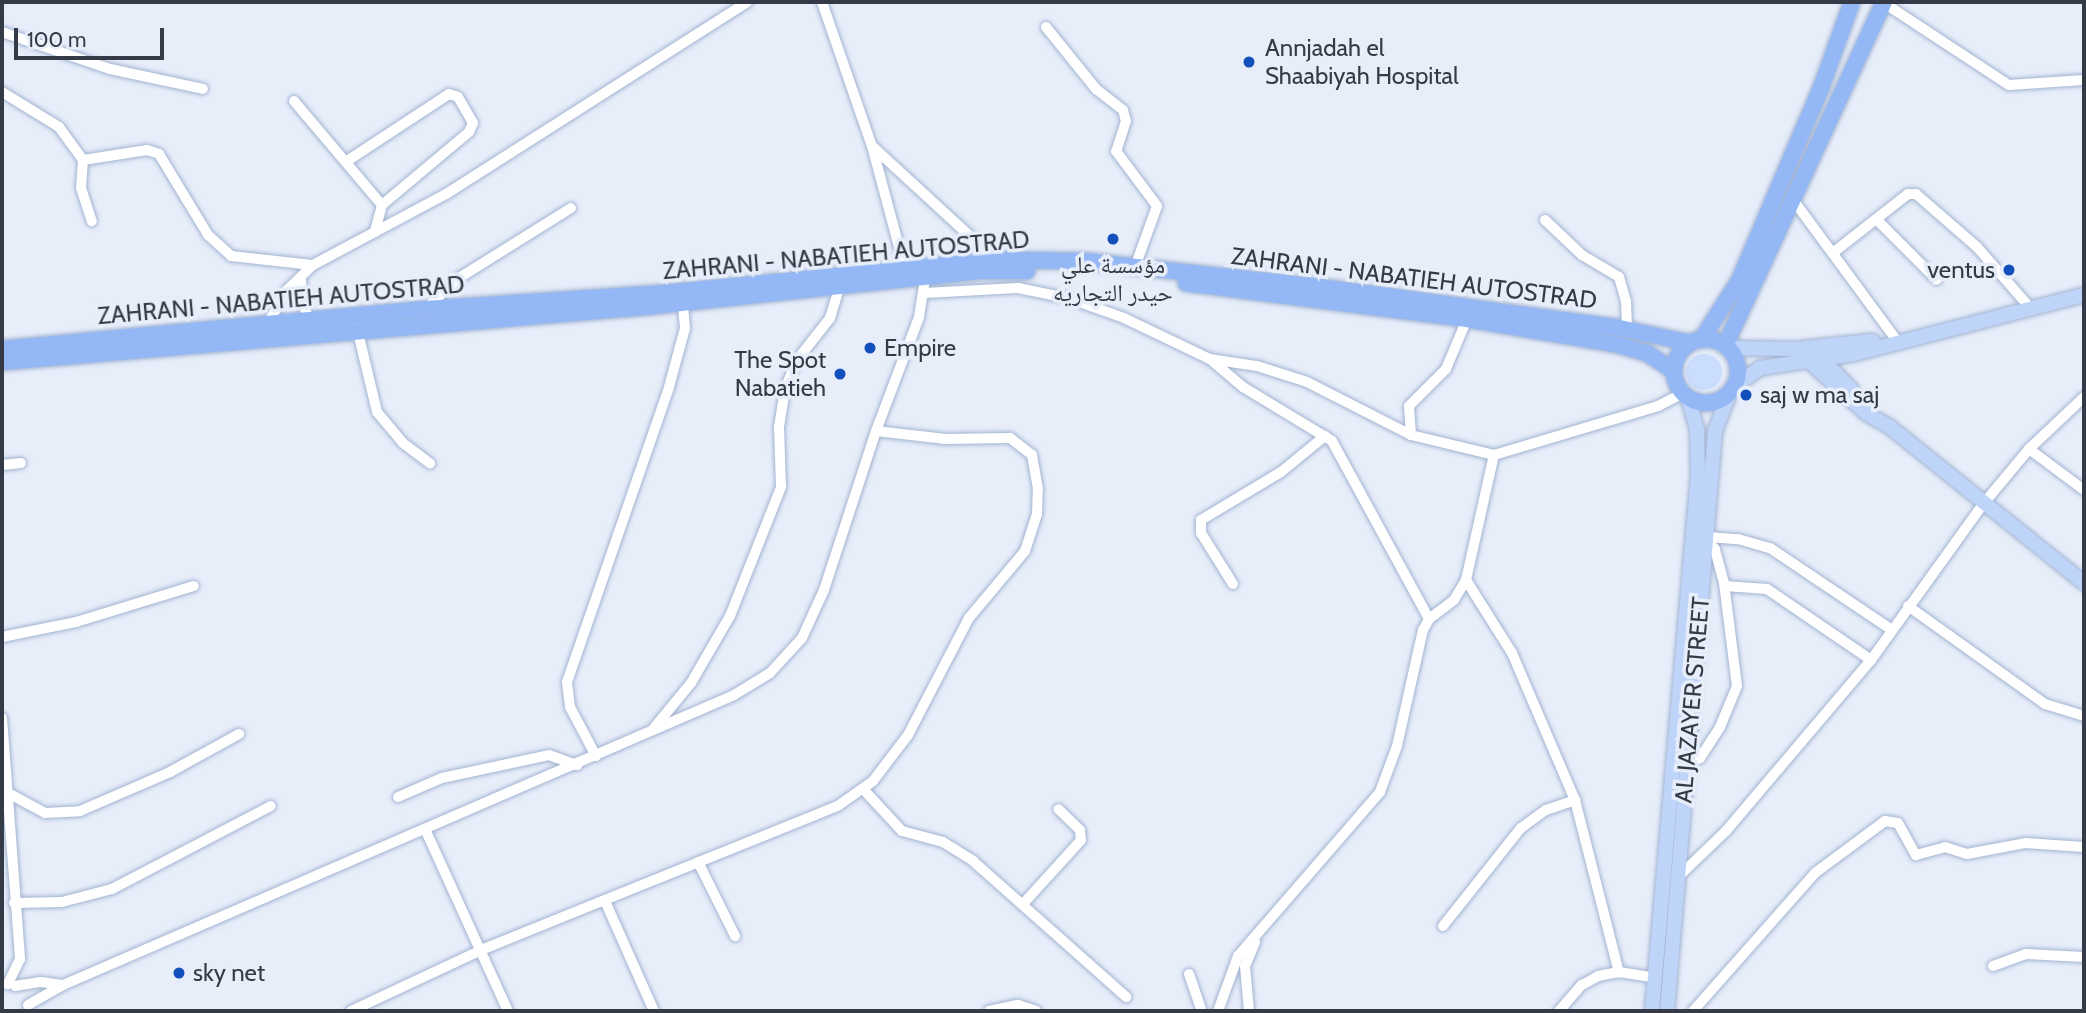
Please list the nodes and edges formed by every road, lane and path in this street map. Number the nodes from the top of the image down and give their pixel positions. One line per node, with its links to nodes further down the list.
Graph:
1 (747, 2): 20 (street)
2 (822, 2): 11 (street)
3 (1852, 2): 41 (highway)
4 (1884, 2): 7 (street); 14 (highway)
5 (1046, 27): 24 (street)
6 (2, 32): 8 (street)
7 (2083, 83)
8 (203, 89)
9 (2, 92): 12 (street)
10 (294, 101): 13 (street)
11 (872, 146): 22 (street); 25 (street)
12 (83, 160): 18 (street); 23 (street)
13 (347, 162): 15 (street); 15 (street)
14 (1791, 197): 21 (street); 43 (highway)
15 (382, 205): 20 (street)
16 (571, 208): 32 (street)
17 (1545, 220): 38 (street)
18 (92, 221)
19 (1878, 221): 21 (street); 27 (street); 33 (street)
20 (375, 232): 23 (street)
21 (1834, 252): 39 (street)
22 (996, 260): 24 (highway, ZAHRANI - NABATIEH AUTOSTRAD); 25 (highway, ZAHRANI - NABATIEH AUTOSTRAD)
23 (313, 265): 26 (street)
24 (1135, 267): 38 (highway, ZAHRANI - NABATIEH AUTOSTRAD)
25 (905, 269): 32 (highway, ZAHRANI - NABATIEH AUTOSTRAD)
26 (301, 277): 35 (street); 36 (street)
27 (1937, 280)
28 (925, 286): 29 (highway, ZAHRANI - NABATIEH AUTOSTRAD); 34 (highway, ZAHRANI - NABATIEH AUTOSTRAD); 48 (street); 57 (street)
29 (839, 288): 31 (highway, ZAHRANI - NABATIEH AUTOSTRAD); 80 (street)
30 (2084, 295): 33 (main road)
31 (683, 303): 37 (highway, ZAHRANI - NABATIEH AUTOSTRAD); 82 (street)
32 (425, 309): 35 (highway, ZAHRANI - NABATIEH AUTOSTRAD)
33 (2031, 309): 39 (main road)
34 (1467, 319): 51 (highway, ZAHRANI - NABATIEH AUTOSTRAD); 58 (street)
35 (312, 321): 36 (highway, ZAHRANI - NABATIEH AUTOSTRAD)
36 (267, 325): 40 (highway, ZAHRANI - NABATIEH AUTOSTRAD)
37 (357, 328): 40 (highway, ZAHRANI - NABATIEH AUTOSTRAD); 63 (street)
38 (1627, 330): 41 (highway, ZAHRANI - NABATIEH AUTOSTRAD)
39 (1896, 339): 44 (main road); 47 (main road)
40 (136, 341): 42 (highway, ZAHRANI - NABATIEH AUTOSTRAD)
41 (1696, 342): 43 (highway); 51 (highway)
42 (106, 344): 45 (highway, ZAHRANI - NABATIEH AUTOSTRAD); 49 (highway, ZAHRANI - NABATIEH AUTOSTRAD)
43 (1726, 347): 46 (main road); 53 (highway)
44 (1812, 347): 46 (main road); 50 (main road)
45 (2, 349)
46 (1796, 349): 50 (main road)
47 (1854, 354): 50 (main road); 52 (main road)
48 (1209, 359): 58 (street); 59 (street)
49 (2, 362)
50 (1815, 362): 52 (main road); 53 (main road); 56 (main road)
51 (1674, 371): 54 (highway)
52 (1847, 385): 56 (main road)
53 (1732, 389): 54 (highway); 67 (main road, AL JAZAYER STREET)
54 (1685, 396): 61 (street); 106 (main road, AL JAZAYER STREET)
55 (2084, 397): 60 (street)
56 (1891, 428): 66 (main road)
57 (876, 431): 80 (street); 85 (street)
58 (1411, 435): 61 (street)
59 (1325, 436): 70 (street); 74 (street)
60 (2029, 449): 65 (street); 66 (street)
61 (1494, 455): 68 (street)
62 (21, 463): 64 (street)
63 (430, 463)
64 (2, 465)
65 (2084, 490)
66 (1984, 503): 69 (main road); 73 (street)
67 (1707, 539): 72 (street); 75 (street); 84 (main road, AL JAZAYER STREET)
68 (1466, 580): 74 (street); 88 (street)
69 (2084, 583)
70 (1233, 584)
71 (194, 586): 76 (street)
72 (1725, 586): 77 (street); 84 (street)
73 (1908, 606): 75 (street); 78 (street)
74 (1429, 619): 99 (street)
75 (1892, 630): 77 (street)
76 (2, 637)
77 (1871, 660): 94 (street)
78 (2084, 716)
79 (2, 718): 86 (street)
80 (653, 730): 82 (street)
81 (239, 734): 86 (street)
82 (596, 756): 83 (street)
83 (577, 765): 87 (street); 91 (street)
84 (1686, 765): 94 (main road, AL JAZAYER STREET)
85 (864, 790): 93 (street); 97 (street)
86 (8, 793): 96 (street)
87 (398, 797)
88 (1576, 800): 98 (street); 104 (street)
89 (271, 806): 96 (street)
90 (1058, 809): 97 (street)
91 (425, 829): 101 (street); 108 (street)
92 (2084, 847): 122 (street)
93 (698, 862): 95 (street); 100 (street)
94 (1677, 878): 121 (main road, AL JAZAYER STREET)
95 (605, 901): 101 (street); 113 (street)
96 (14, 903): 107 (street)
97 (1023, 904): 109 (street)
98 (1443, 926)
99 (1261, 930): 117 (street); 118 (street)
100 (734, 936)
101 (481, 950): 111 (street); 112 (street)
102 (2084, 957): 103 (street)
103 (1993, 966)
104 (1619, 972): 106 (street); 119 (street)
105 (1189, 974): 116 (street)
106 (1655, 978): 120 (main road, AL JAZAYER STREET)
107 (8, 984): 108 (street); 110 (street)
108 (62, 985): 110 (street)
109 (1126, 997)
110 (28, 1008)
111 (351, 1011)
112 (508, 1011)
113 (654, 1011)
114 (989, 1011): 115 (street)
115 (1036, 1011)
116 (1202, 1011)
117 (1217, 1011)
118 (1250, 1011)
119 (1559, 1011)
120 (1652, 1011)
121 (1667, 1011)
122 (1693, 1011)

